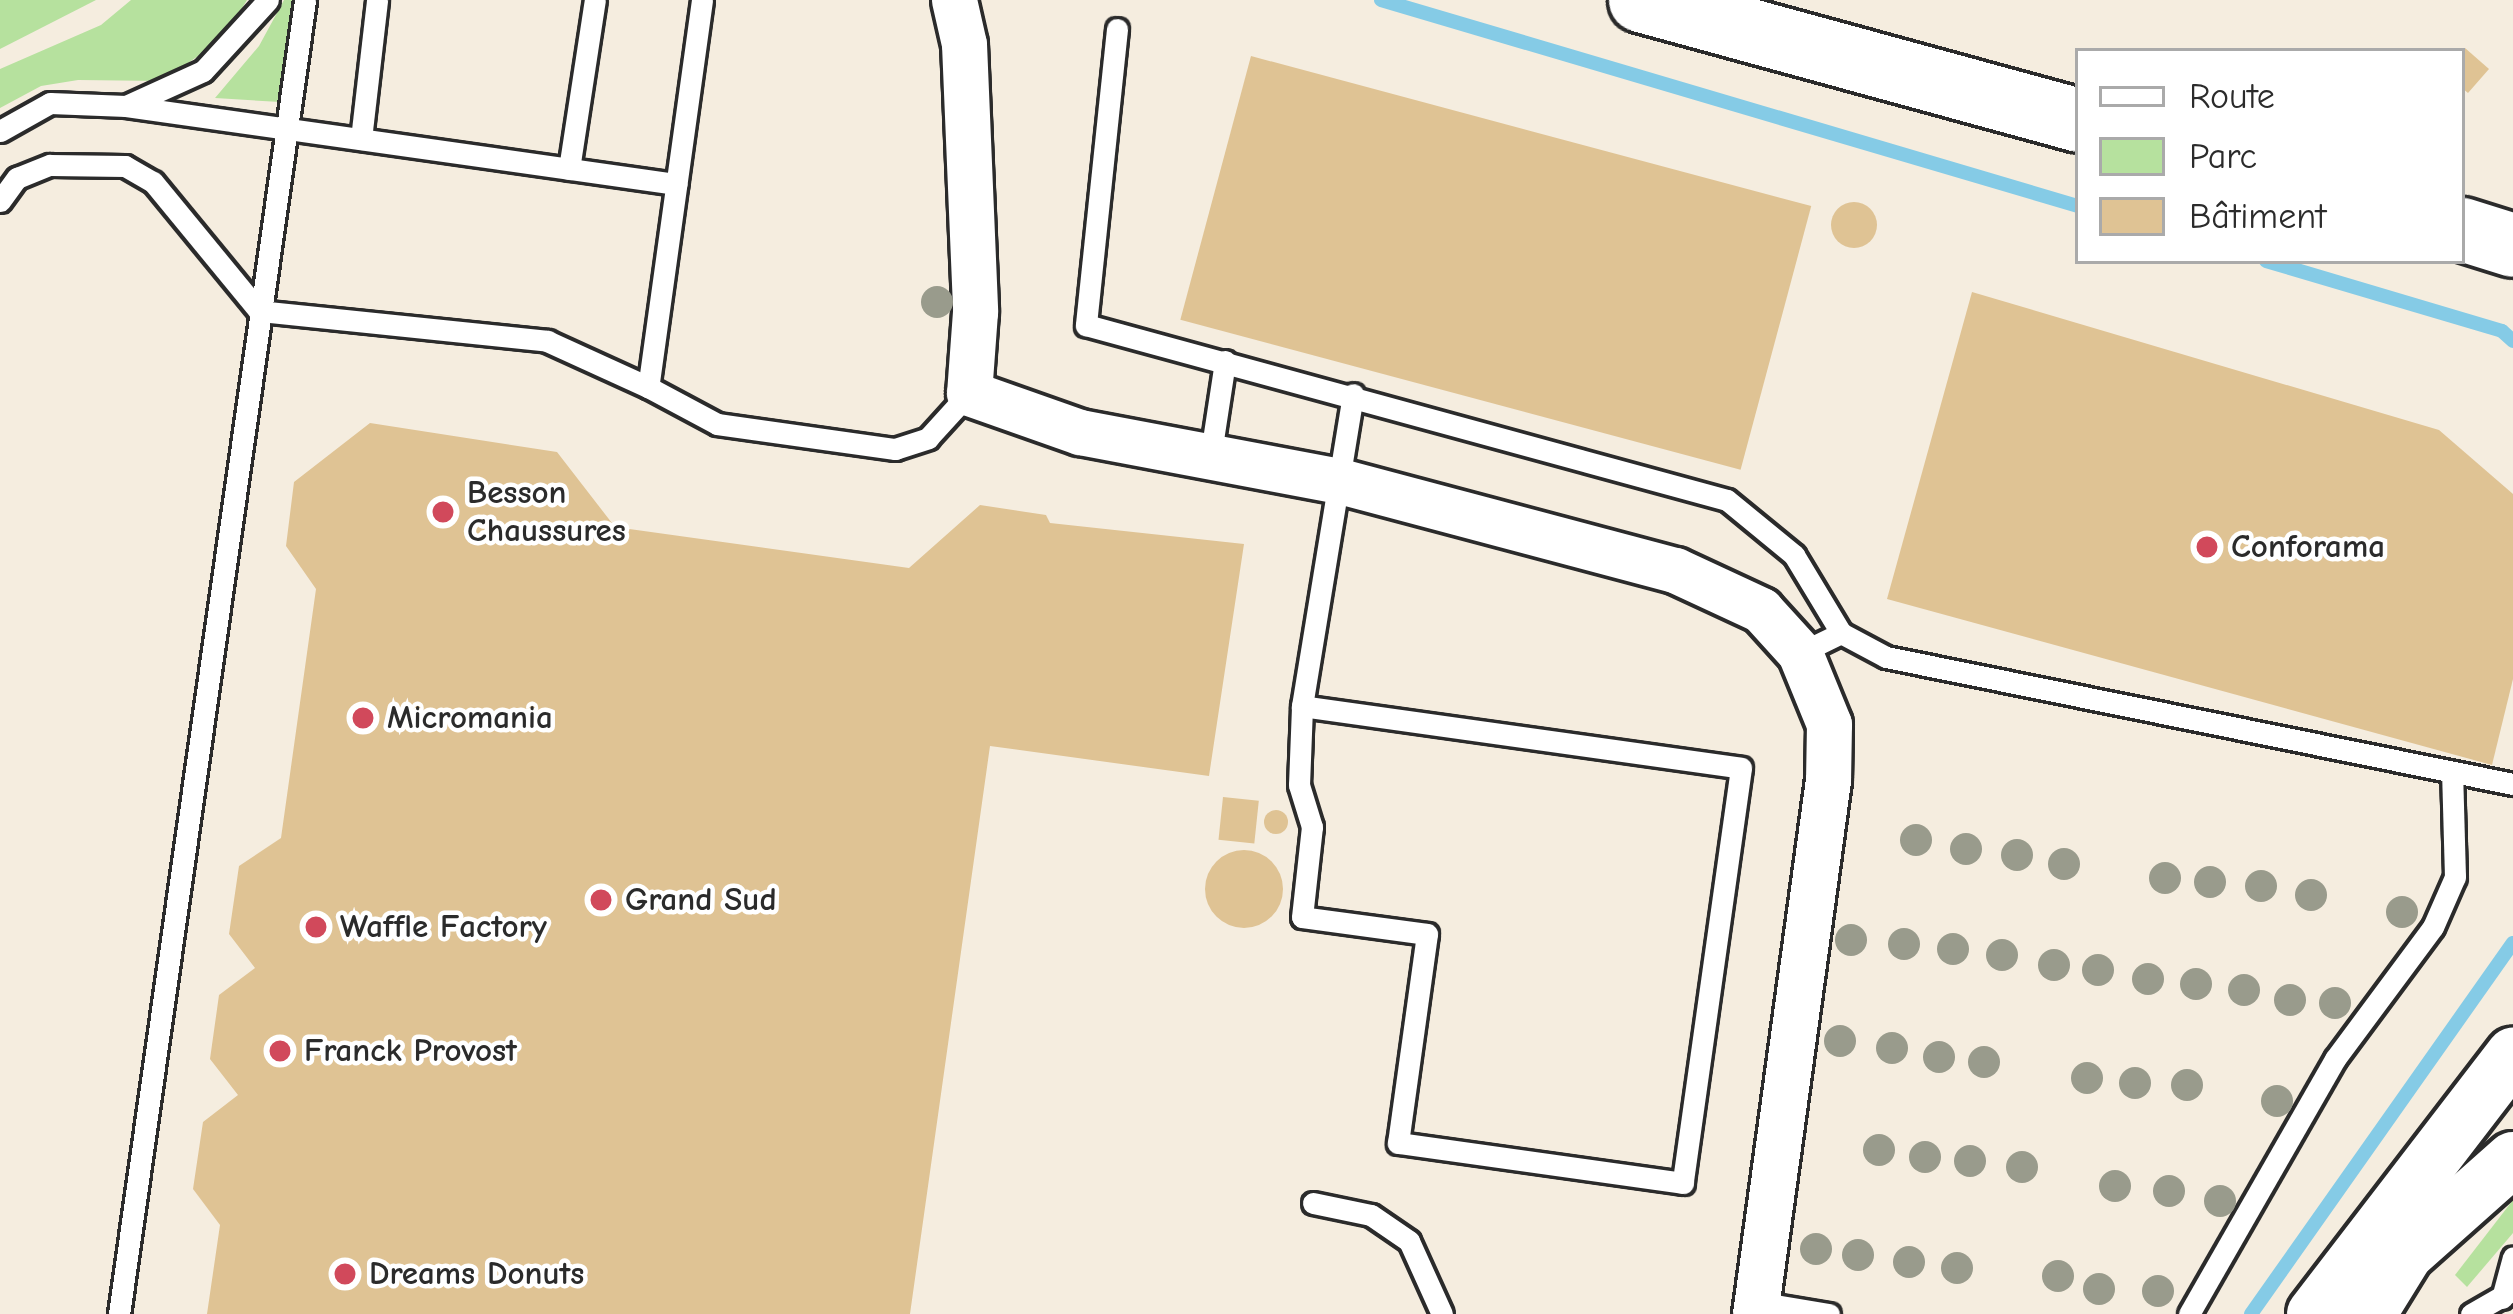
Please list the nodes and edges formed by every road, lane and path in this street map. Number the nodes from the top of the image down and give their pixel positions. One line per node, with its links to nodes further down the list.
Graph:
1 (268, 0): 11 (lane)
2 (305, 0): 13 (lane)
3 (595, 0): 16 (lane)
4 (702, 0): 17 (lane)
5 (954, 0): 10 (street)
6 (979, 0): 10 (street)
7 (1640, 0): 12 (main road)
8 (377, 2): 15 (lane)
9 (1117, 29): 20 (lane)
10 (964, 44): 22 (street)
11 (126, 106): 13 (lane); 14 (lane)
12 (2075, 119)
13 (283, 129): 15 (lane); 19 (lane)
14 (0, 131)
15 (361, 140): 16 (lane)
16 (569, 169): 17 (lane)
17 (676, 184): 21 (lane)
18 (0, 200): 19 (lane)
19 (259, 311): 21 (lane); 36 (lane)
20 (1225, 361): 23 (lane); 24 (lane)
21 (648, 387): 22 (lane)
22 (969, 394): 24 (street)
23 (1353, 394): 25 (lane); 26 (lane)
24 (1210, 453): 25 (street)
25 (1340, 482): 26 (street); 27 (lane)
26 (1821, 643): 28 (lane); 35 (street)
27 (1302, 706): 27 (lane)
28 (2452, 772): 29 (lane); 39 (lane)
29 (2513, 784)
30 (2513, 1055): 40 (street)
31 (2513, 1161): 41 (street); 42 (street)
32 (1313, 1203): 37 (lane)
33 (2513, 1258): 34 (lane)
34 (2510, 1295): 43 (lane)
35 (1756, 1308): 38 (lane)
36 (119, 1314)
37 (1442, 1314)
38 (1829, 1314)
39 (2189, 1314)
40 (2314, 1314)
41 (2369, 1314)
42 (2406, 1314)
43 (2471, 1314)

